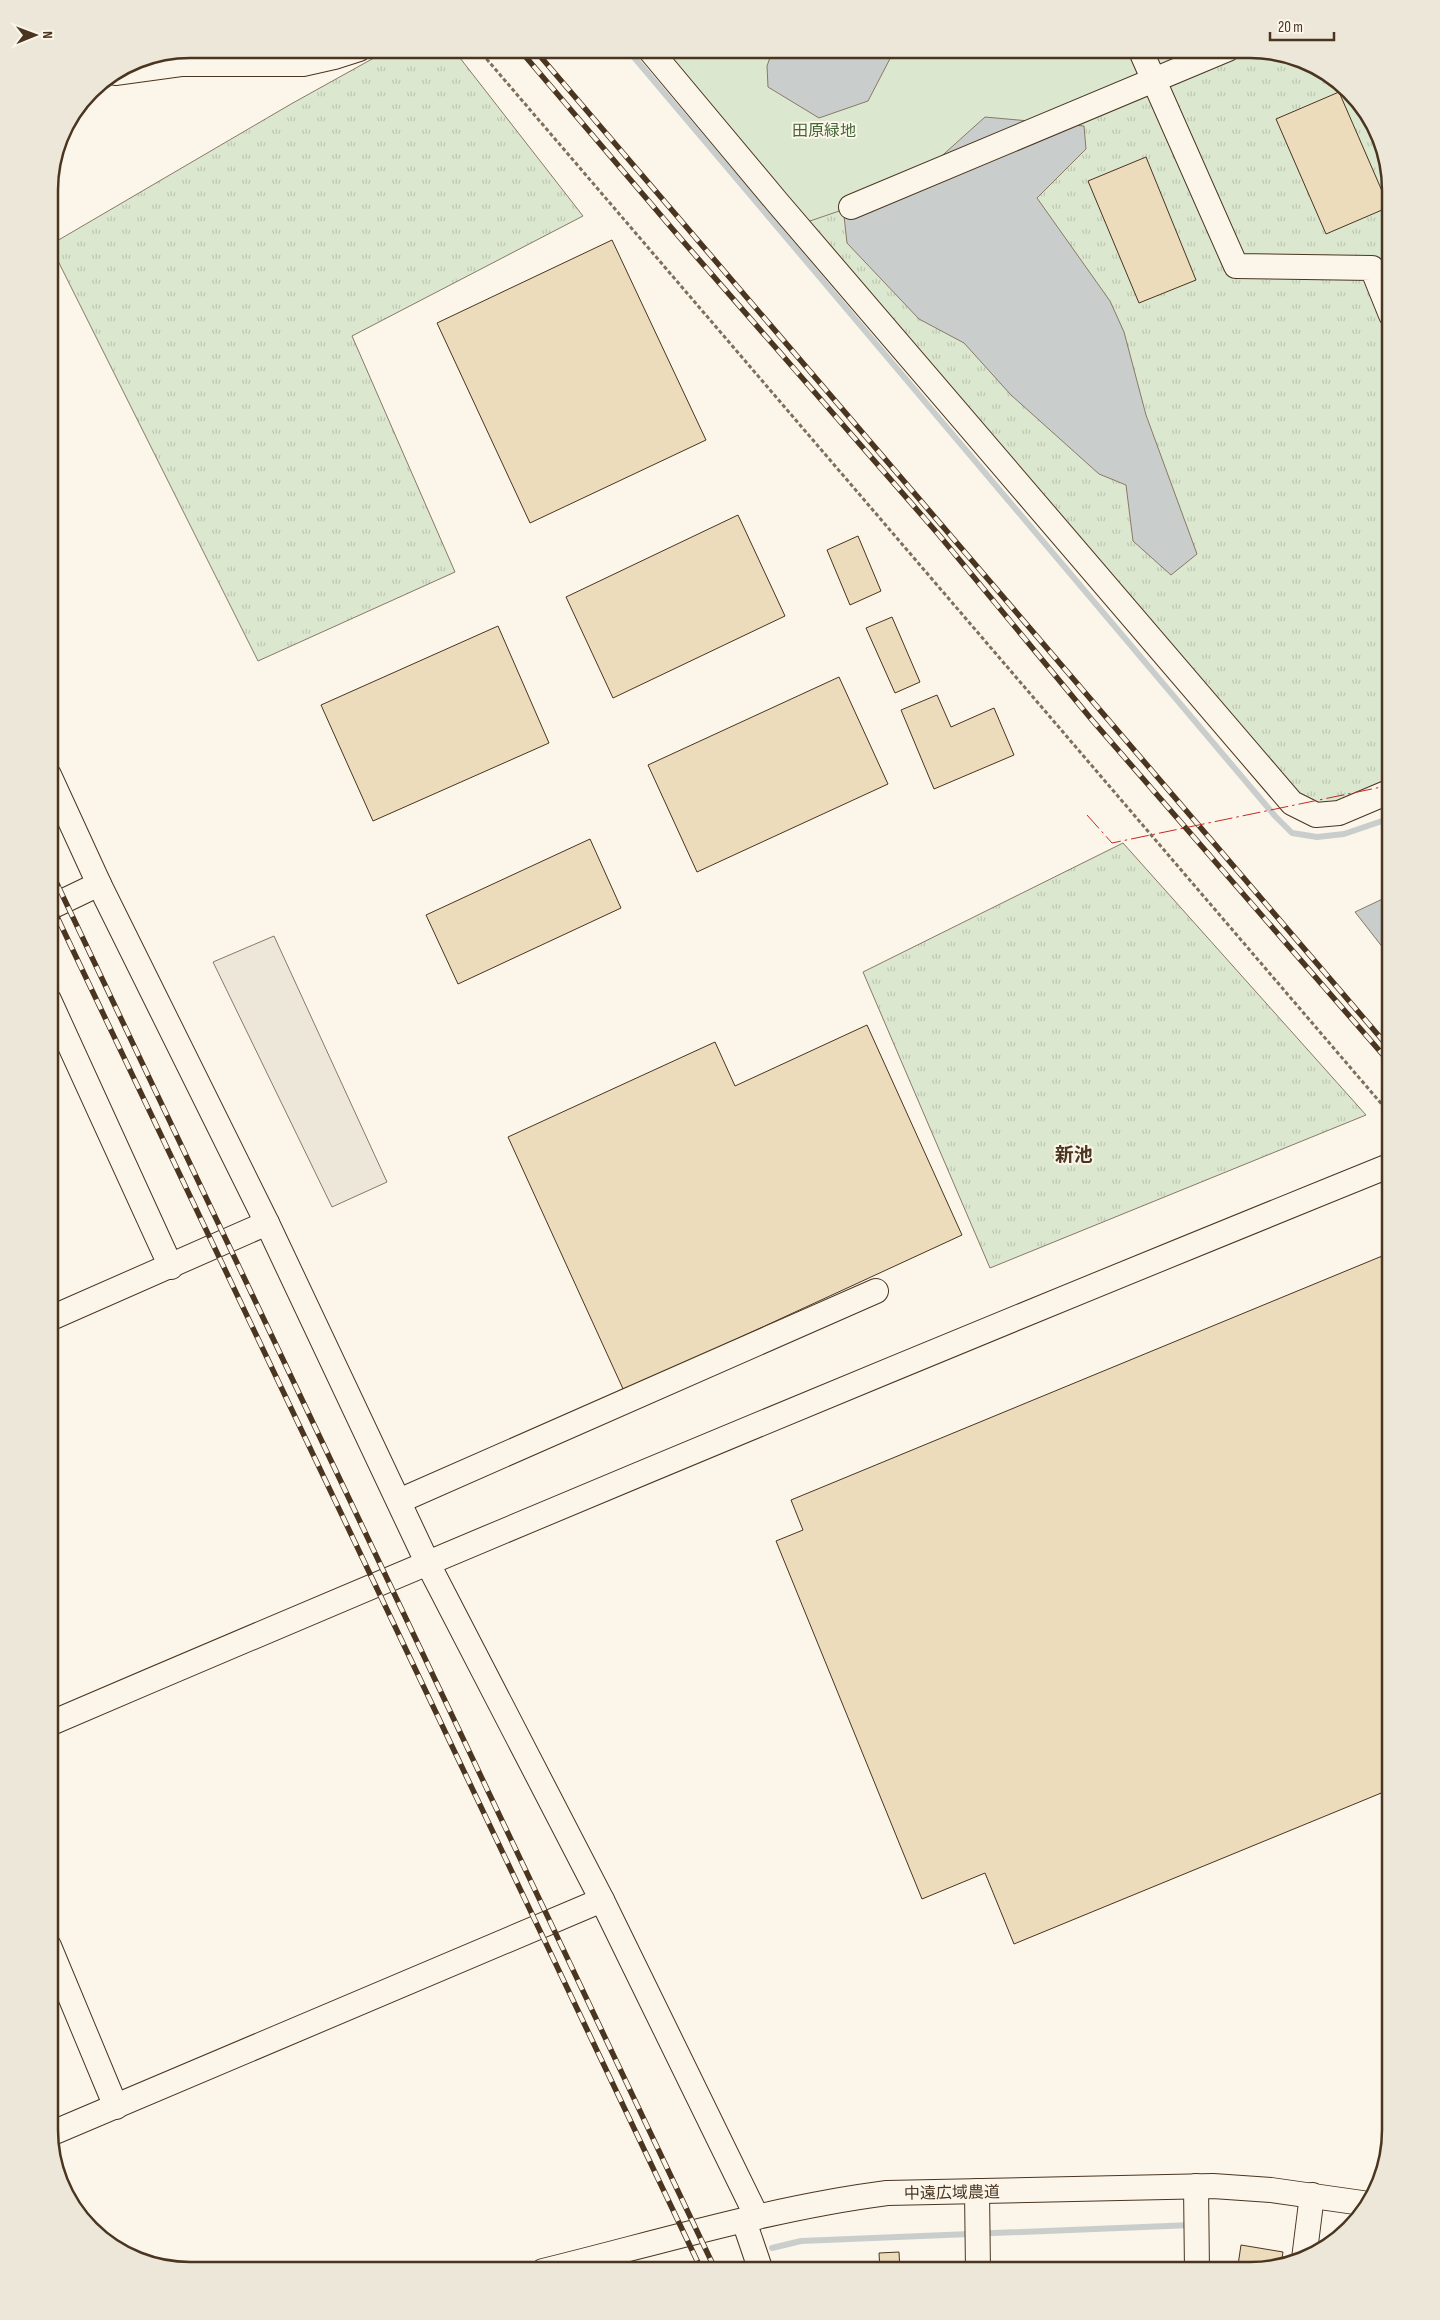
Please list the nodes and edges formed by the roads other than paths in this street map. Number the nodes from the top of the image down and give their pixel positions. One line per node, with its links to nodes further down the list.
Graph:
1 (330, 58): 5 (street)
2 (657, 58): 10 (street)
3 (1144, 58): 6 (street)
4 (1207, 58): 6 (street)
5 (131, 71)
6 (1153, 81): 7 (street); 8 (street)
7 (851, 207)
8 (1382, 293)
9 (58, 795): 11 (street)
10 (1382, 795)
11 (98, 884): 12 (street); 15 (street)
12 (58, 904)
13 (58, 1020): 16 (street)
14 (1382, 1169): 20 (street)
15 (267, 1223): 16 (street); 19 (street)
16 (171, 1267): 18 (street)
17 (876, 1291): 19 (street)
18 (58, 1315)
19 (399, 1501): 20 (street)
20 (427, 1562): 21 (street); 22 (street)
21 (58, 1720)
22 (602, 1900): 24 (street); 30 (street)
23 (58, 1968): 24 (street)
24 (116, 2107): 25 (street)
25 (58, 2131)
26 (1196, 2186): 27 (street, 中遠広域農道); 28 (street, 中遠広域農道); 35 (street)
27 (977, 2191): 30 (street, 中遠広域農道); 34 (street)
28 (1312, 2196): 29 (street, 中遠広域農道); 31 (street)
29 (1360, 2203)
30 (750, 2219): 32 (street, 中遠広域農道); 33 (street)
31 (1305, 2250)
32 (579, 2262)
33 (759, 2262)
34 (978, 2262)
35 (1197, 2262)

